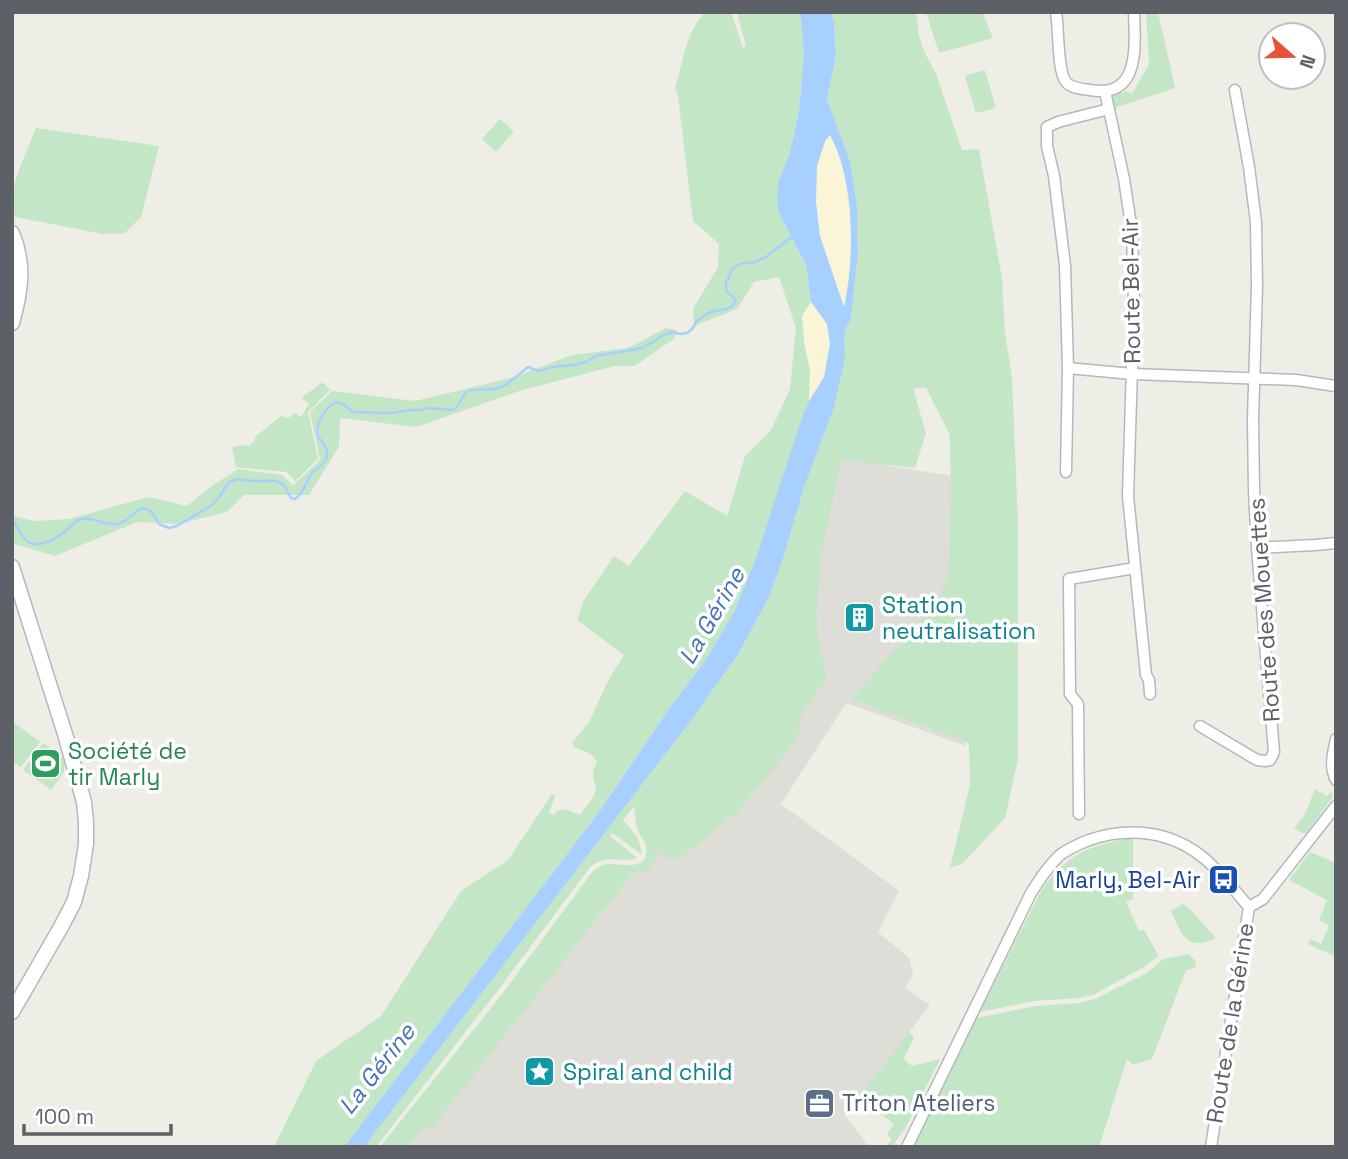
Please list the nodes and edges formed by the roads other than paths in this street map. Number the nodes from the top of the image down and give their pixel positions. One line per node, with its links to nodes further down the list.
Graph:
1 (1056, 12): 4 (street)
2 (1134, 12): 4 (street)
3 (1235, 90): 10 (street, Route des Mouettes)
4 (1105, 91): 5 (street, Route Bel-Air)
5 (1109, 109): 8 (street); 9 (street, Route Bel-Air)
6 (12, 233): 7 (street)
7 (12, 323)
8 (1068, 368): 9 (street); 12 (street)
9 (1132, 374): 10 (street, Route Bel-Air); 16 (street)
10 (1254, 378): 11 (street, Route Bel-Air); 14 (street, Route des Mouettes)
11 (1336, 386)
12 (1066, 472)
13 (1336, 542): 14 (street)
14 (1257, 548): 18 (street, Route des Mouettes)
15 (12, 567): 24 (street)
16 (1135, 568): 17 (street); 22 (street)
17 (1150, 694)
18 (1200, 726)
19 (1336, 739): 20 (street)
20 (1336, 780)
21 (1336, 806): 23 (street, Route de la Gérine)
22 (1079, 814)
23 (1249, 907): 25 (street); 26 (street, Route de la Gérine)
24 (12, 1012)
25 (907, 1147)
26 (1210, 1147)

